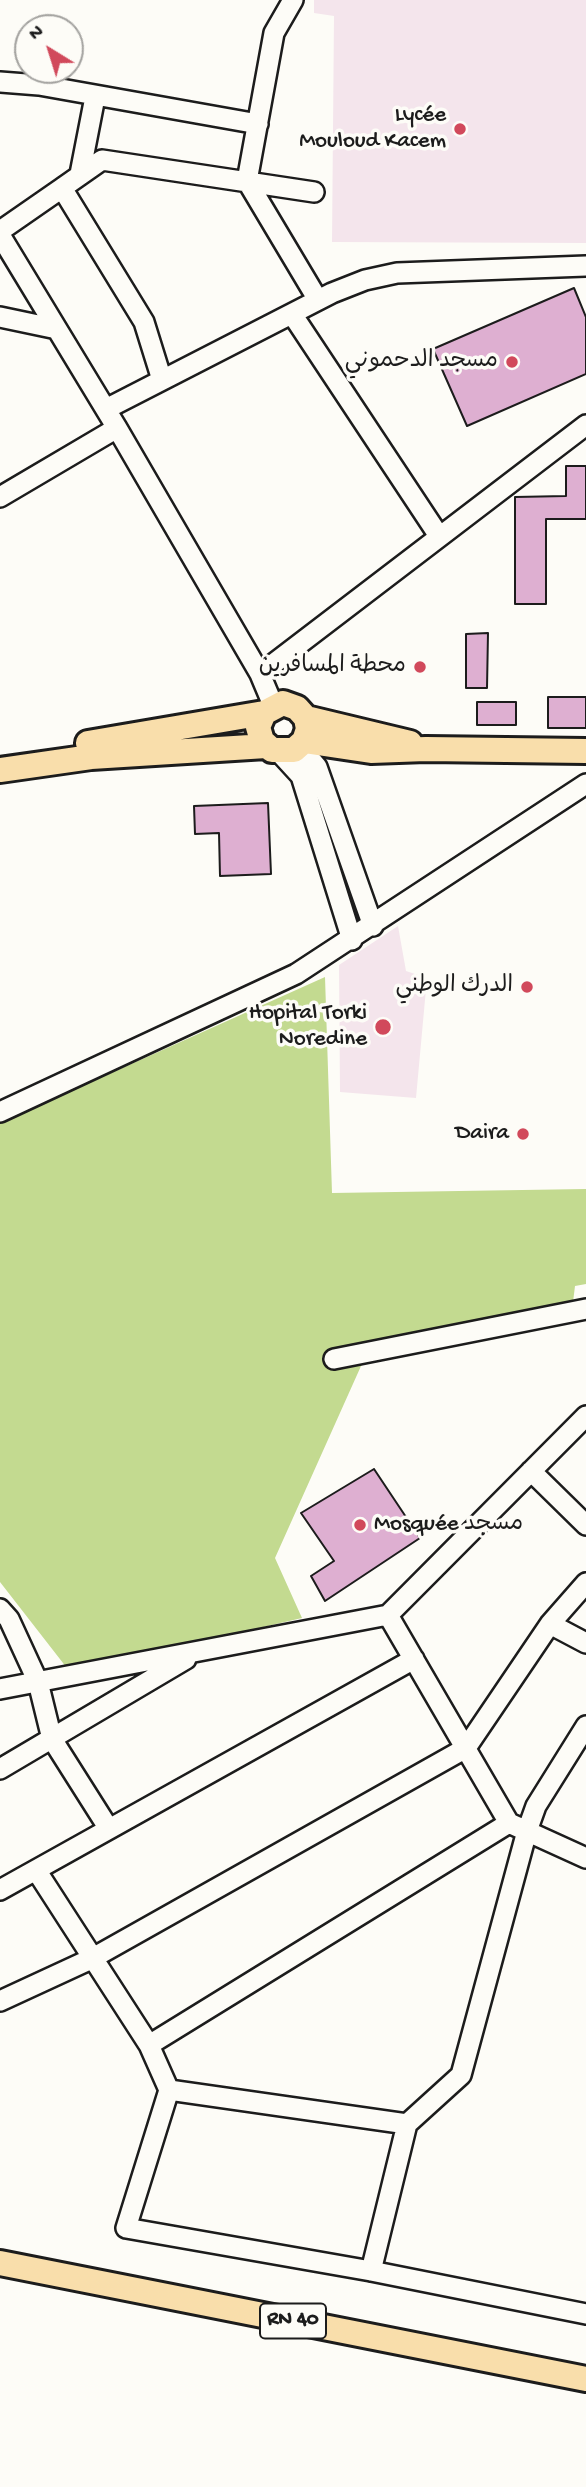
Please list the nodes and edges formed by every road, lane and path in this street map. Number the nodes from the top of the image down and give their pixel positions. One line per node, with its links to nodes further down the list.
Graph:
1 (293, 0): 4 (street)
2 (0, 82): 3 (street)
3 (95, 97): 4 (street); 5 (street)
4 (258, 124): 6 (street)
5 (80, 174): 6 (street); 7 (street)
6 (247, 181): 8 (street); 13 (street)
7 (62, 188): 9 (street); 17 (street)
8 (314, 192)
9 (0, 233): 12 (street)
10 (0, 256): 12 (street)
11 (586, 265): 13 (street)
12 (20, 267): 16 (street)
13 (318, 300): 14 (street)
14 (292, 314): 17 (street); 22 (street)
15 (0, 317): 16 (street)
16 (57, 329): 18 (street)
17 (162, 380): 18 (street)
18 (106, 409): 20 (street)
19 (586, 425): 22 (street)
20 (117, 428): 21 (street); 23 (street)
21 (0, 497)
22 (439, 536): 23 (street)
23 (260, 674): 24 (street)
24 (268, 709): 25 (main road); 25 (main road); 27 (main road)
25 (291, 741): 26 (main road); 28 (main road); 30 (street); 31 (street)
26 (586, 751)
27 (0, 756)
28 (0, 770)
29 (586, 784): 30 (street)
30 (373, 926): 31 (street)
31 (352, 940): 32 (street)
32 (0, 1112)
33 (586, 1309): 34 (street)
34 (334, 1359)
35 (586, 1416): 36 (street)
36 (531, 1471): 37 (street); 40 (street)
37 (586, 1525)
38 (586, 1583): 41 (street)
39 (0, 1609): 45 (street)
40 (388, 1615): 43 (street); 44 (street)
41 (550, 1624): 42 (street); 49 (street)
42 (586, 1643)
43 (199, 1651): 45 (street); 48 (street)
44 (414, 1659): 49 (street); 52 (street)
45 (38, 1682): 46 (street); 48 (street)
46 (0, 1689)
47 (586, 1726): 51 (street)
48 (52, 1739): 50 (street); 52 (street)
49 (466, 1748): 51 (street); 56 (street)
50 (0, 1769)
51 (518, 1827): 53 (street); 58 (street); 60 (street)
52 (109, 1829): 54 (street)
53 (586, 1858)
54 (36, 1870): 55 (street); 56 (street)
55 (0, 1890)
56 (90, 1959): 57 (street); 58 (street)
57 (0, 2001)
58 (149, 2045): 59 (street)
59 (169, 2090): 60 (street); 62 (street)
60 (407, 2124): 62 (street)
61 (0, 2263): 64 (main road, RN 40)
62 (371, 2271): 63 (street)
63 (586, 2314)
64 (586, 2379)

